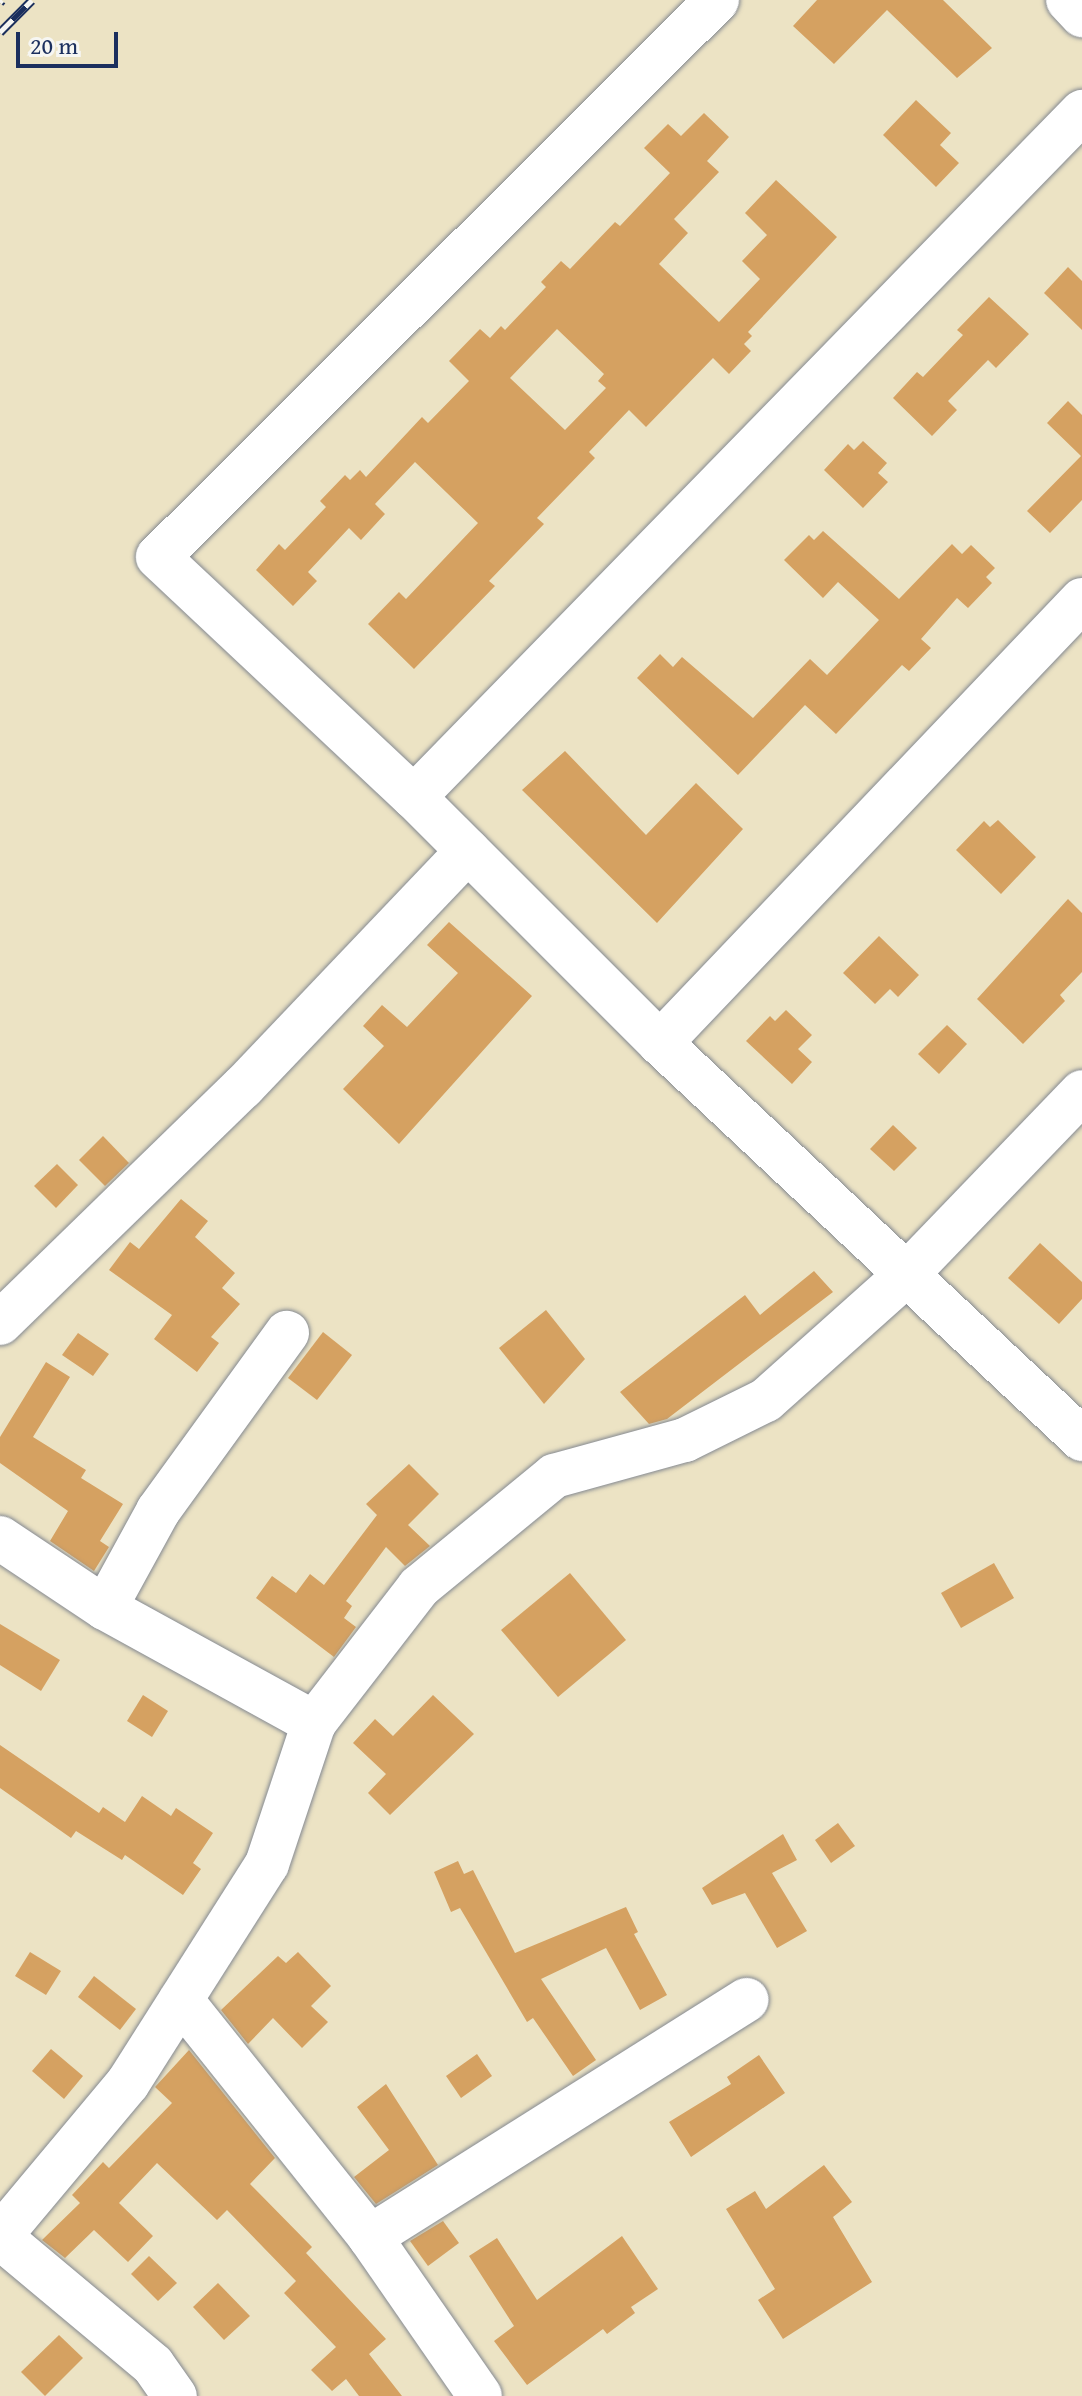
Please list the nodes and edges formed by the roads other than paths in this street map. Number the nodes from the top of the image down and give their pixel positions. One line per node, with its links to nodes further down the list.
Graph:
1 (717, 0): 6 (street)
2 (1068, 0): 3 (street)
3 (1082, 15)
4 (1082, 112): 6 (street)
5 (1082, 600): 8 (street)
6 (414, 797): 7 (street)
7 (468, 851): 8 (street); 11 (street)
8 (660, 1043): 10 (street)
9 (1082, 1092): 10 (street)
10 (908, 1273): 13 (street); 16 (street)
11 (0, 1323)
12 (287, 1333): 15 (street)
13 (1082, 1439)
14 (0, 1538): 15 (street)
15 (105, 1608): 16 (street)
16 (314, 1723): 17 (street)
17 (181, 2000): 19 (street); 20 (street)
18 (747, 2000): 20 (street)
19 (0, 2237): 21 (street)
20 (370, 2237): 22 (street)
21 (175, 2396)
22 (480, 2396)

